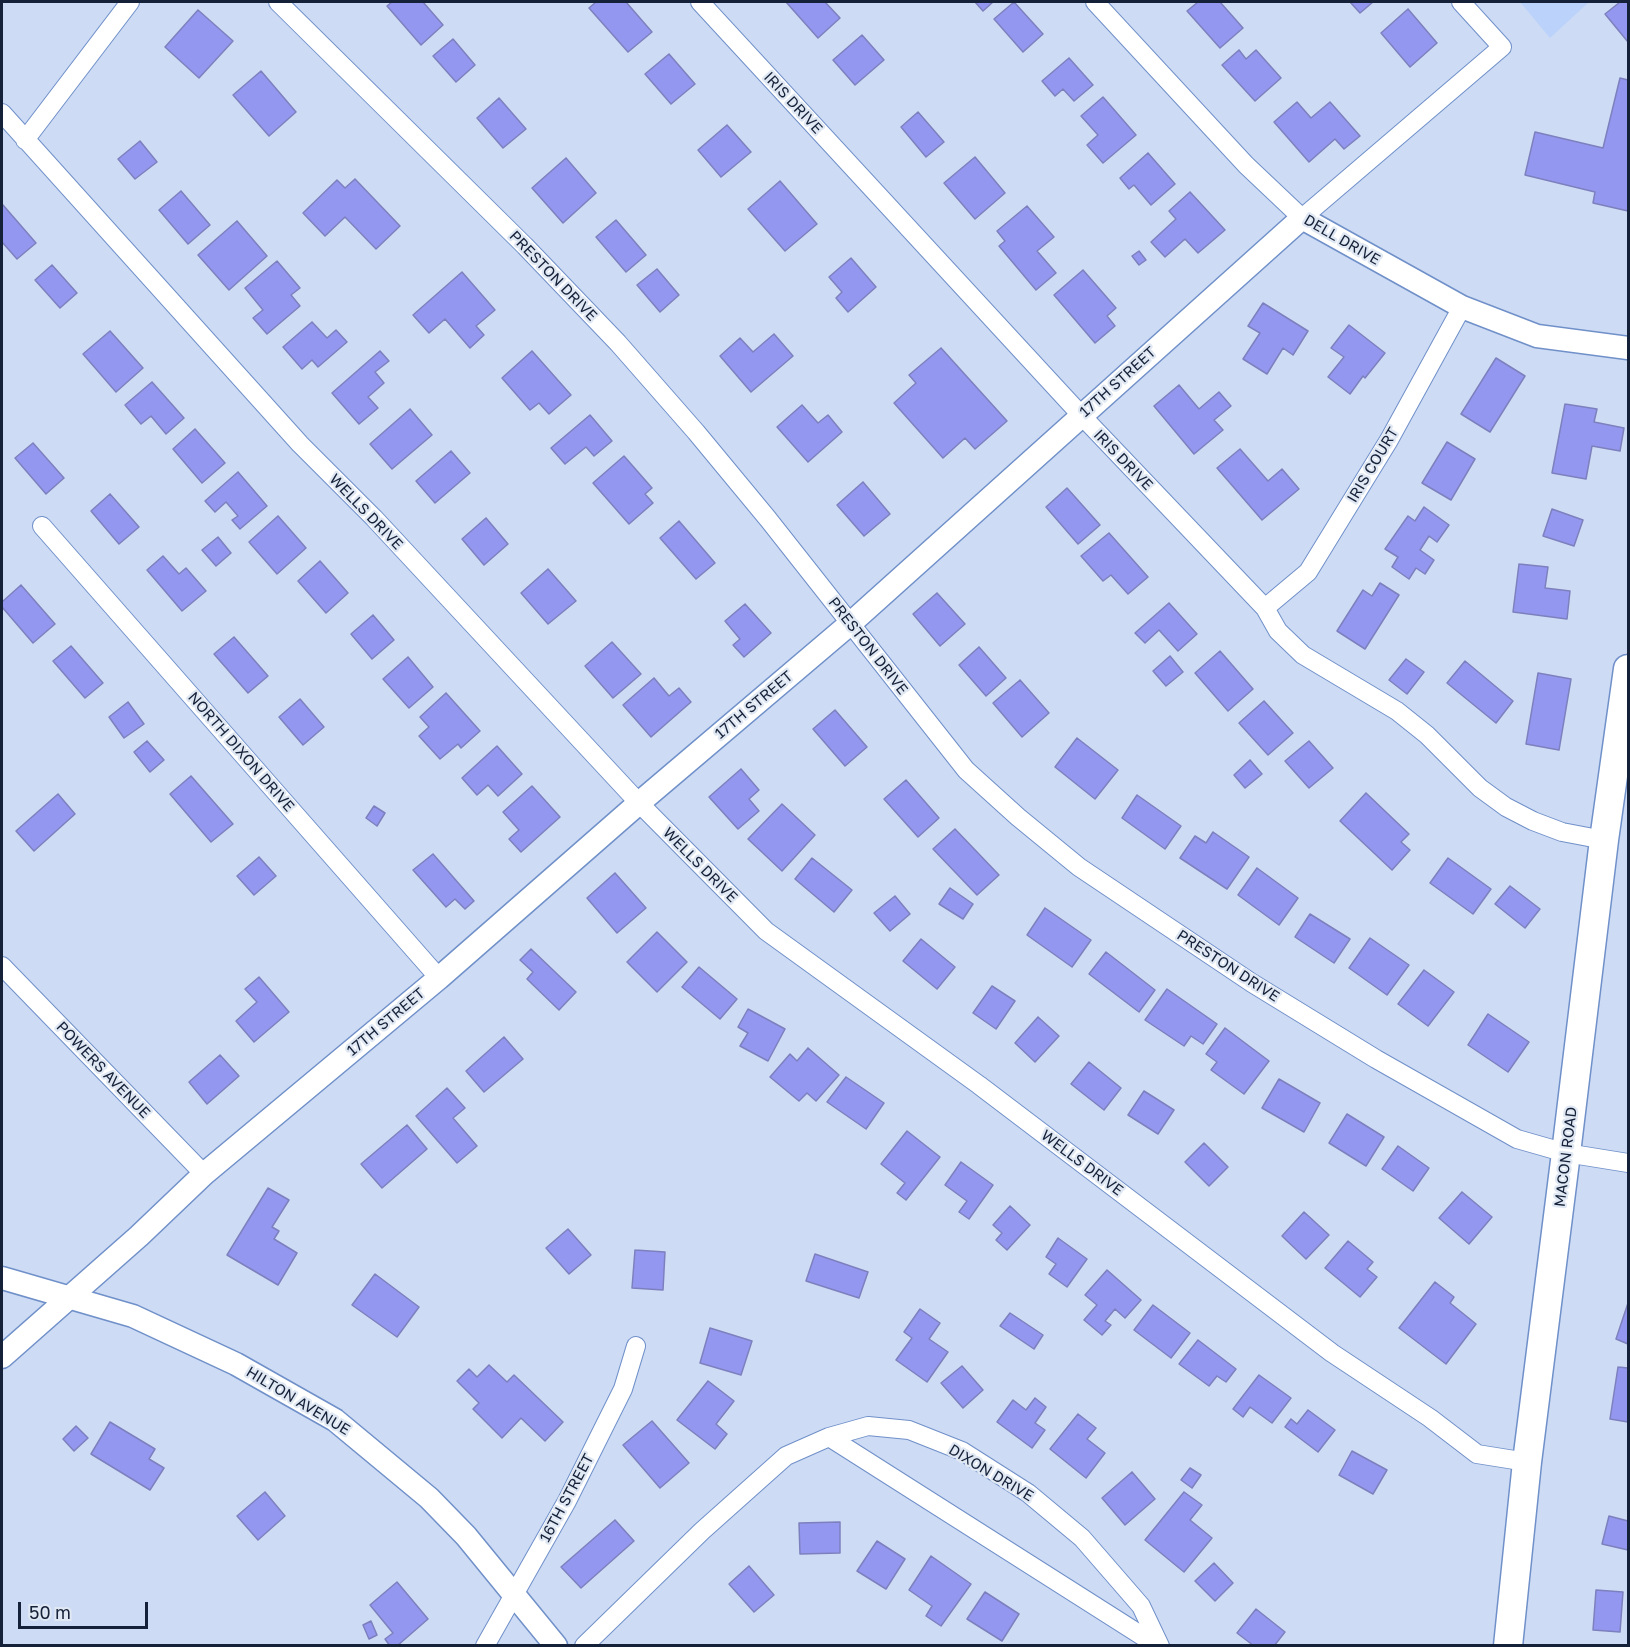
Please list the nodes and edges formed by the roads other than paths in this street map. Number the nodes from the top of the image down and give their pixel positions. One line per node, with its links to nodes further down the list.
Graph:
1 (130, 2): 7 (street)
2 (278, 2): 14 (street, PRESTON DRIVE)
3 (699, 2): 11 (street, IRIS DRIVE)
4 (1095, 2): 8 (street, DELL DRIVE)
5 (1461, 2): 8 (street, 17TH STREET)
6 (2, 113): 7 (street, WELLS DRIVE)
7 (25, 140): 16 (street, WELLS DRIVE)
8 (1302, 218): 9 (street, DELL DRIVE); 11 (street, 17TH STREET)
9 (1462, 307): 10 (street, DELL DRIVE); 13 (street, IRIS COURT)
10 (1629, 348)
11 (1081, 415): 13 (street, IRIS DRIVE); 14 (street, 17TH STREET)
12 (42, 526): 19 (street, NORTH DIXON DRIVE)
13 (1265, 608): 17 (street, IRIS DRIVE)
14 (851, 623): 16 (street, 17TH STREET); 20 (street, PRESTON DRIVE)
15 (1629, 669): 17 (main road, MACON ROAD)
16 (639, 803): 19 (street, 17TH STREET); 28 (street, WELLS DRIVE)
17 (1604, 840): 20 (main road, MACON ROAD)
18 (2, 966): 22 (street, POWERS AVENUE)
19 (439, 978): 22 (street, 17TH STREET)
20 (1566, 1153): 21 (street, PRESTON DRIVE); 28 (main road, MACON ROAD)
21 (1629, 1163)
22 (204, 1174): 24 (street, 17TH STREET)
23 (2, 1278): 24 (street, HILTON AVENUE)
24 (69, 1297): 26 (street, 17TH STREET); 29 (street, HILTON AVENUE)
25 (636, 1346): 29 (street, 16TH STREET)
26 (2, 1357)
27 (829, 1437): 32 (street, DIXON DRIVE); 33 (street, DIXON DRIVE); 33 (street, DIXON DRIVE)
28 (1527, 1462): 34 (main road, MACON ROAD)
29 (515, 1594): 30 (street, 16TH STREET); 31 (street, HILTON AVENUE)
30 (485, 1646)
31 (556, 1646)
32 (584, 1646)
33 (1159, 1646)
34 (1508, 1646)

